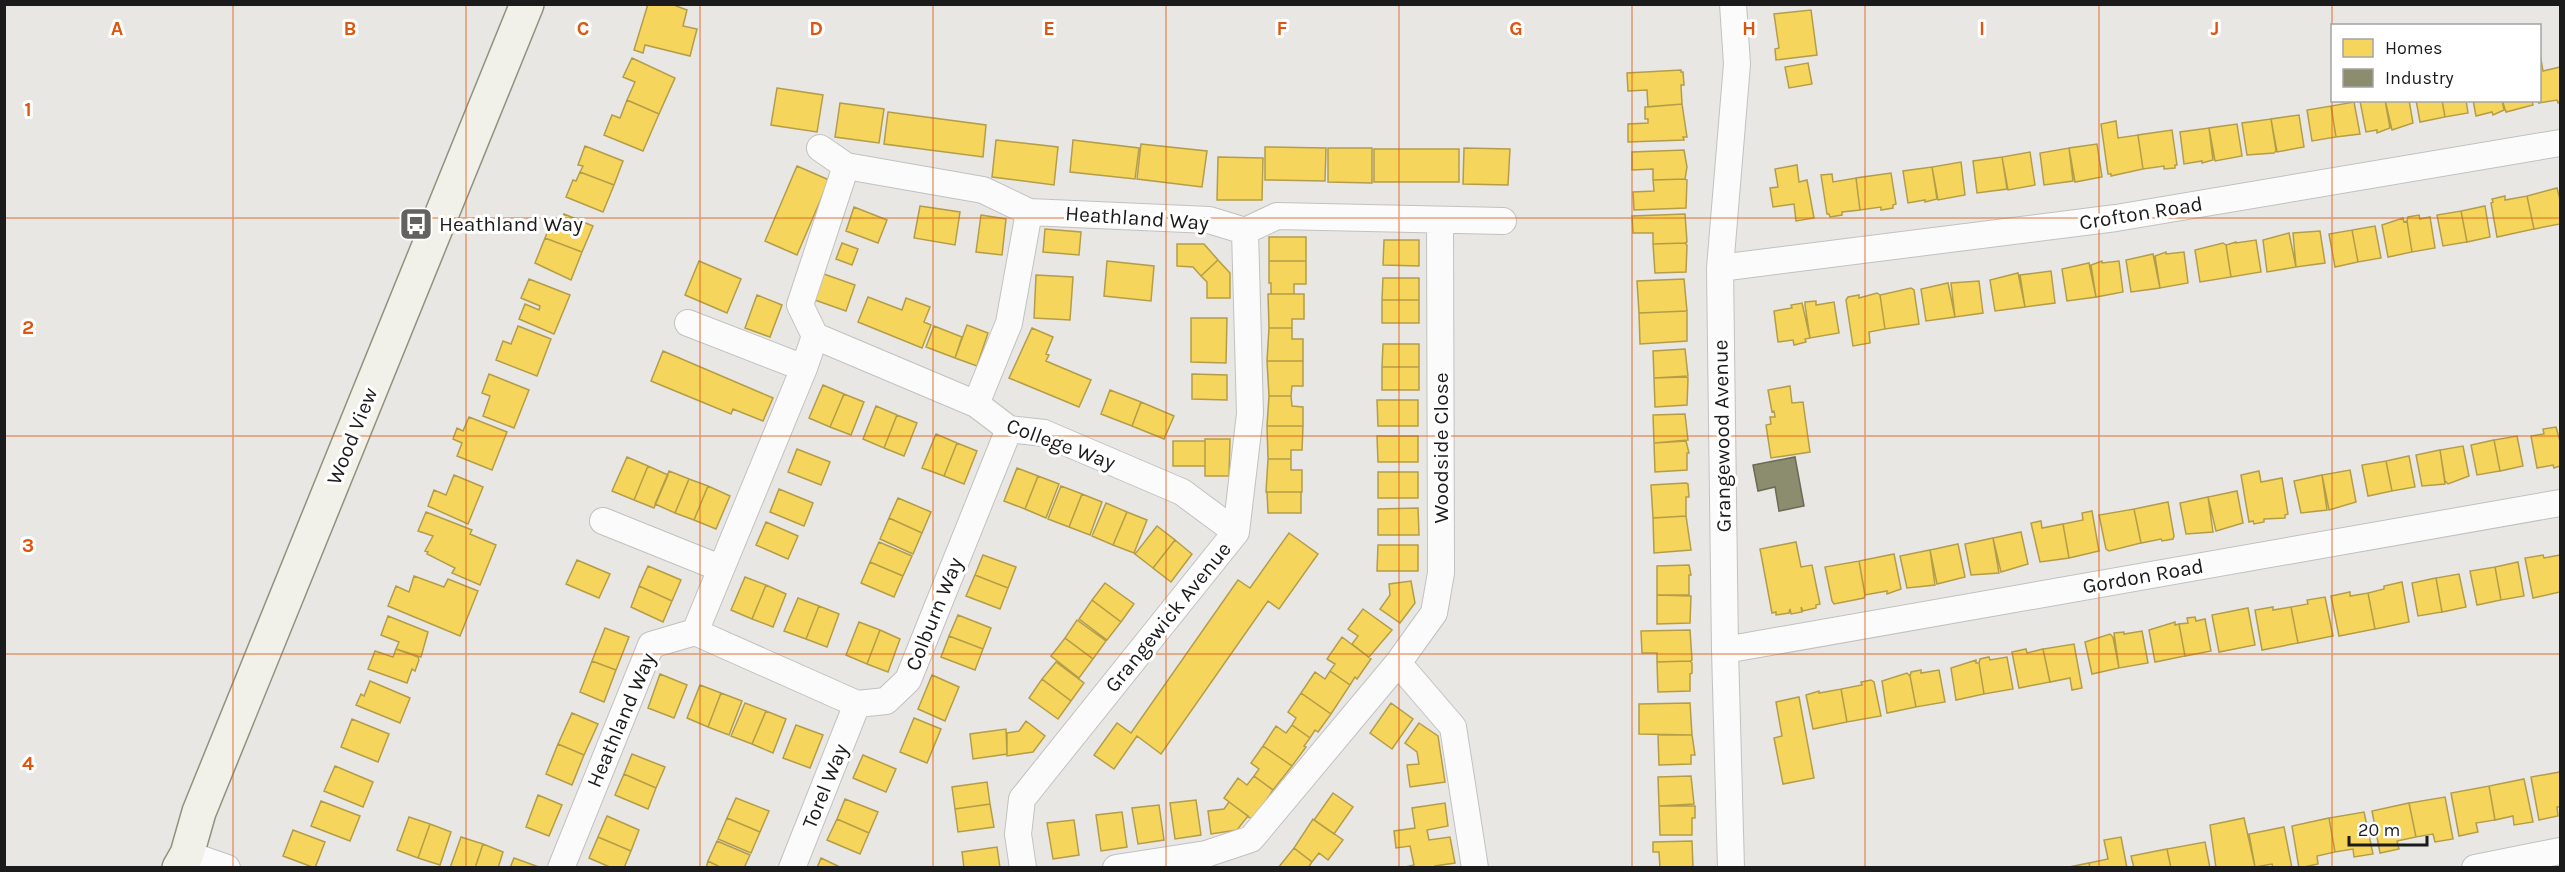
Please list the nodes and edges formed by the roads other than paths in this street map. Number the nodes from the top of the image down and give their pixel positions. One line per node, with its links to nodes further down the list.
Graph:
1 (527, 4): 25 (main road, Wood View)
2 (1733, 4): 10 (street, Grangewood Avenue)
3 (2560, 143): 10 (street, Crofton Road)
4 (820, 148): 5 (street, Heathland Way)
5 (846, 166): 6 (street, Heathland Way); 12 (street)
6 (1029, 212): 9 (street, Heathland Way); 14 (street)
7 (1440, 220): 8 (street); 9 (street); 22 (street, Woodside Close)
8 (1503, 221)
9 (1245, 231): 18 (street, Grangewick Avenue)
10 (1720, 268): 21 (street, Grangewood Avenue)
11 (688, 323): 13 (street)
12 (815, 336): 13 (street); 14 (street, College Way)
13 (804, 368): 19 (street)
14 (976, 404): 15 (street, College Way)
15 (1009, 429): 18 (street, College Way); 23 (street, Colburn Way)
16 (2560, 502): 21 (street, Gordon Road)
17 (603, 521): 19 (street)
18 (1236, 532): 29 (street, Grangewick Avenue)
19 (720, 568): 20 (street)
20 (695, 632): 23 (street); 27 (street, Heathland Way)
21 (1725, 650): 32 (street, Grangewood Avenue)
22 (1398, 663): 30 (street, Woodside Close); 31 (street)
23 (857, 704): 28 (street, Torel Way)
24 (2560, 851): 33 (street)
25 (183, 861): 26 (street)
26 (227, 867)
27 (561, 867)
28 (792, 867)
29 (1023, 867)
30 (1116, 867)
31 (1475, 867)
32 (1731, 867)
33 (2475, 867)

